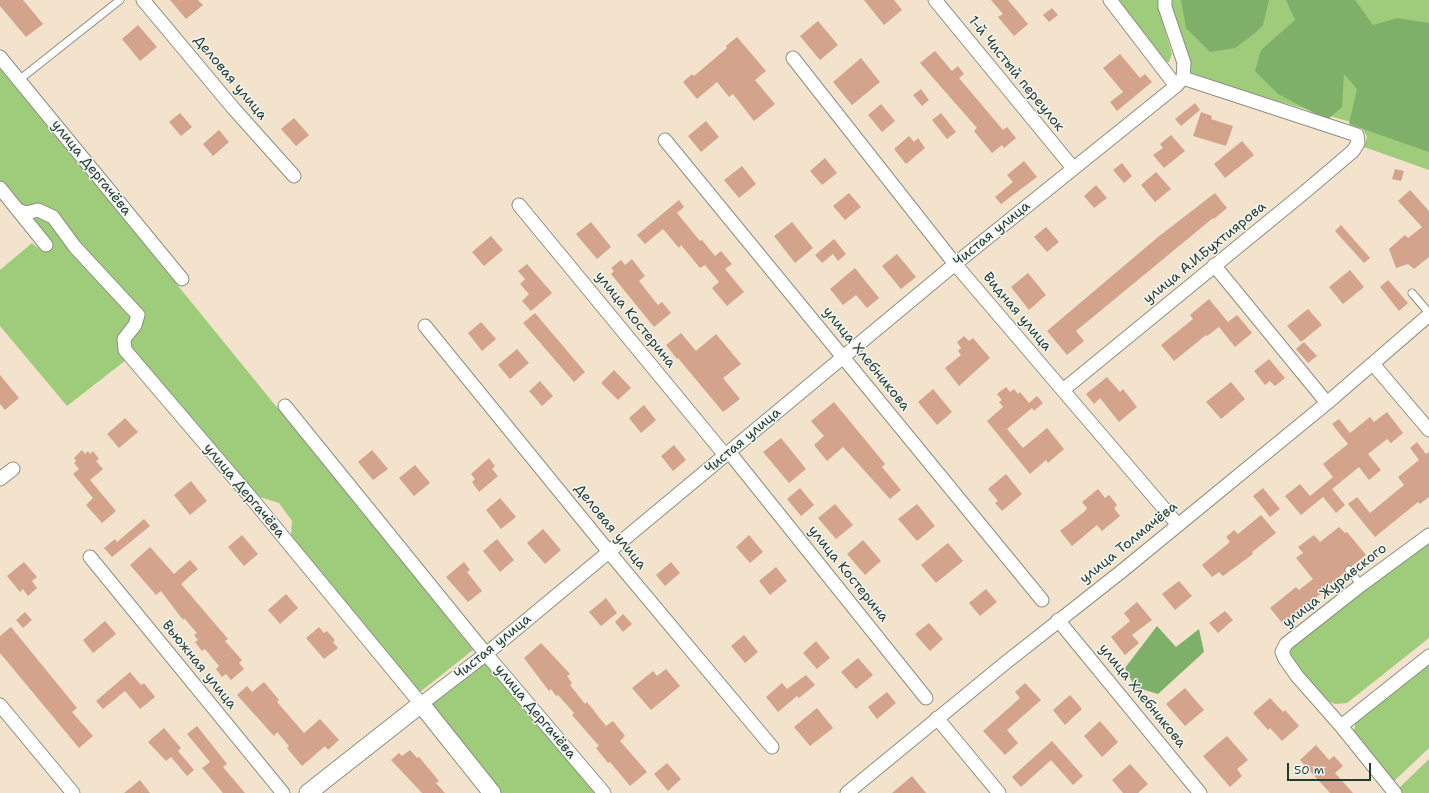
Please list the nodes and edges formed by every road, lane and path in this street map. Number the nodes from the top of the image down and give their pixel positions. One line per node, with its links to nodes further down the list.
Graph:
1 (120, 0): 8 (lane)
2 (143, 0): 12 (street, Деловая улица)
3 (935, 0): 11 (street, 1-й Чистый переулок)
4 (1110, 0): 9 (street)
5 (1165, 0): 9 (street)
6 (0, 57): 8 (street, улица Дергачёва)
7 (793, 58): 17 (street, Видная улица)
8 (19, 80): 19 (street, улица Дергачёва)
9 (1180, 82): 11 (street, Чистая улица); 18 (street, улица А.И.Бухтиярова)
10 (665, 140): 23 (street, улица Хлебникова)
11 (1073, 168): 17 (street, Чистая улица)
12 (294, 176)
13 (0, 188): 15 (street)
14 (520, 205): 29 (street, улица Костерина)
15 (18, 210): 16 (street); 43 (street, улица Дергачёва)
16 (46, 245)
17 (955, 264): 23 (street, Чистая улица); 25 (street, Видная улица)
18 (1214, 265): 25 (street, улица А.И.Бухтиярова); 26 (street)
19 (182, 279)
20 (1412, 294): 21 (lane)
21 (1429, 314): 24 (street, улица Толмачёва)
22 (426, 326): 34 (street, Деловая улица)
23 (844, 357): 29 (street, Чистая улица); 38 (street, улица Хлебникова)
24 (1373, 364): 26 (street, улица Толмачёва); 28 (street)
25 (1063, 390): 32 (street, Видная улица)
26 (1327, 403): 32 (street, улица Толмачёва)
27 (285, 406): 40 (street, улица Дергачёва)
28 (1429, 430)
29 (727, 454): 34 (street, Чистая улица); 42 (street, улица Костерина)
30 (13, 469): 31 (street)
31 (0, 480)
32 (1178, 525): 39 (street, улица Толмачёва)
33 (1429, 535): 37 (street, улица Журавского)
34 (609, 552): 40 (street, Чистая улица); 47 (street, Деловая улица)
35 (90, 557): 49 (street, Вьюжная улица)
36 (1349, 570): 37 (lane)
37 (1361, 585): 46 (street, улица Журавского)
38 (1042, 600)
39 (1058, 620): 45 (street, улица Толмачёва); 55 (street, улица Хлебникова)
40 (486, 654): 43 (street, Чистая улица); 52 (street, улица Дергачёва)
41 (1429, 656): 46 (street)
42 (926, 698)
43 (421, 704): 50 (street, Чистая улица); 51 (street, улица Дергачёва)
44 (0, 705): 48 (street)
45 (938, 718): 53 (street, улица Толмачёва); 54 (street)
46 (1341, 726): 56 (street, улица Журавского)
47 (772, 747)
48 (73, 793)
49 (283, 793)
50 (308, 793)
51 (492, 793)
52 (604, 793)
53 (847, 793)
54 (1000, 793)
55 (1200, 793)
56 (1395, 793)

